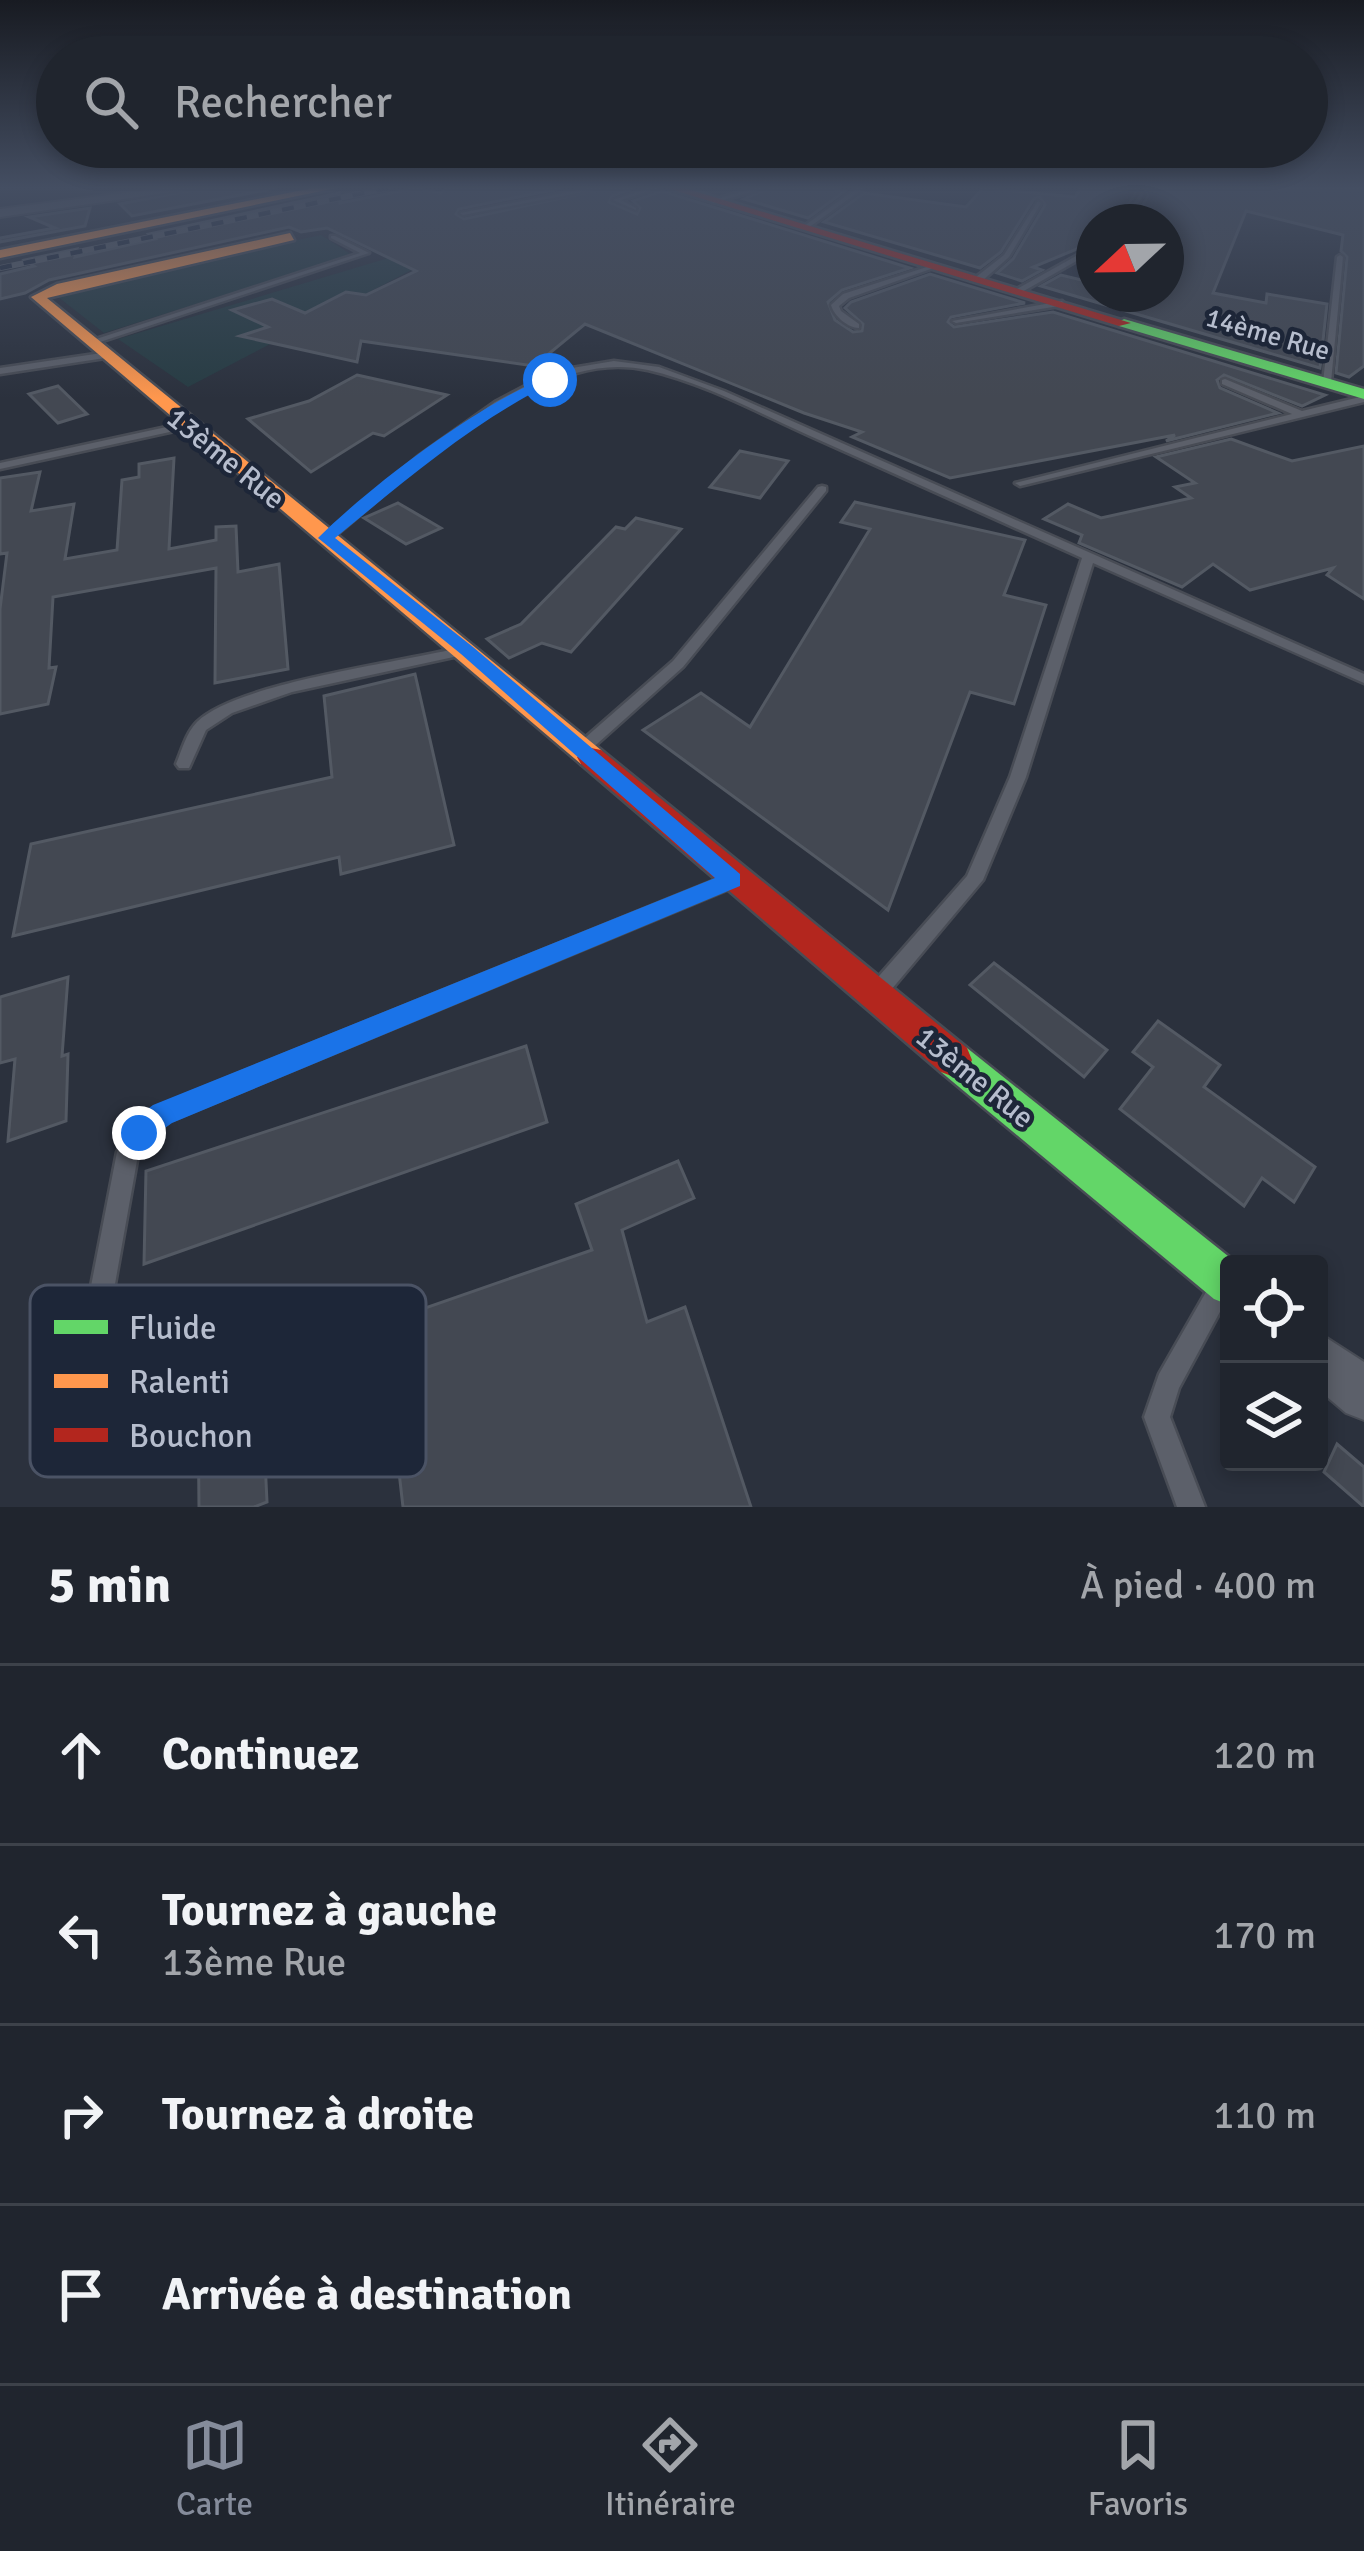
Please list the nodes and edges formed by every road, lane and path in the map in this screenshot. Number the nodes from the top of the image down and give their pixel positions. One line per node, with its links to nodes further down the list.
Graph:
1 (196, 258): 13 (street, 13ème Rue)
2 (351, 258): 13 (lane)
3 (910, 258): 7 (street, 14ème Rue)
4 (1003, 258): 8 (lane)
5 (1076, 258): 9 (lane)
6 (1340, 258): 16 (lane)
7 (935, 266): 8 (street, 14ème Rue); 12 (lane)
8 (979, 279): 9 (street, 14ème Rue)
9 (1019, 290): 10 (street, 14ème Rue)
10 (1063, 303): 11 (lane); 16 (street, 14ème Rue)
11 (956, 320)
12 (856, 326)
13 (96, 349): 14 (lane); 19 (street, 13ème Rue)
14 (0, 371)
15 (1225, 382): 18 (lane)
16 (1328, 382): 17 (street, 14ème Rue)
17 (1364, 396): 18 (lane)
18 (1300, 414): 21 (lane)
19 (185, 425): 20 (lane); 23 (street, 13ème Rue)
20 (0, 466)
21 (1020, 483)
22 (821, 489): 27 (lane)
23 (326, 538): 24 (lane); 25 (street, 13ème Rue)
24 (1089, 556): 26 (lane); 30 (lane)
25 (467, 650): 27 (street, 13ème Rue); 28 (lane)
26 (1364, 680)
27 (581, 750): 29 (street, 13ème Rue)
28 (184, 764)
29 (733, 880): 30 (street, 13ème Rue); 32 (lane)
30 (874, 996): 31 (street, 13ème Rue)
31 (1220, 1276)
32 (103, 1285)
33 (1220, 1294): 36 (lane)
34 (1325, 1363): 35 (street)
35 (1364, 1396)
36 (1191, 1507)

